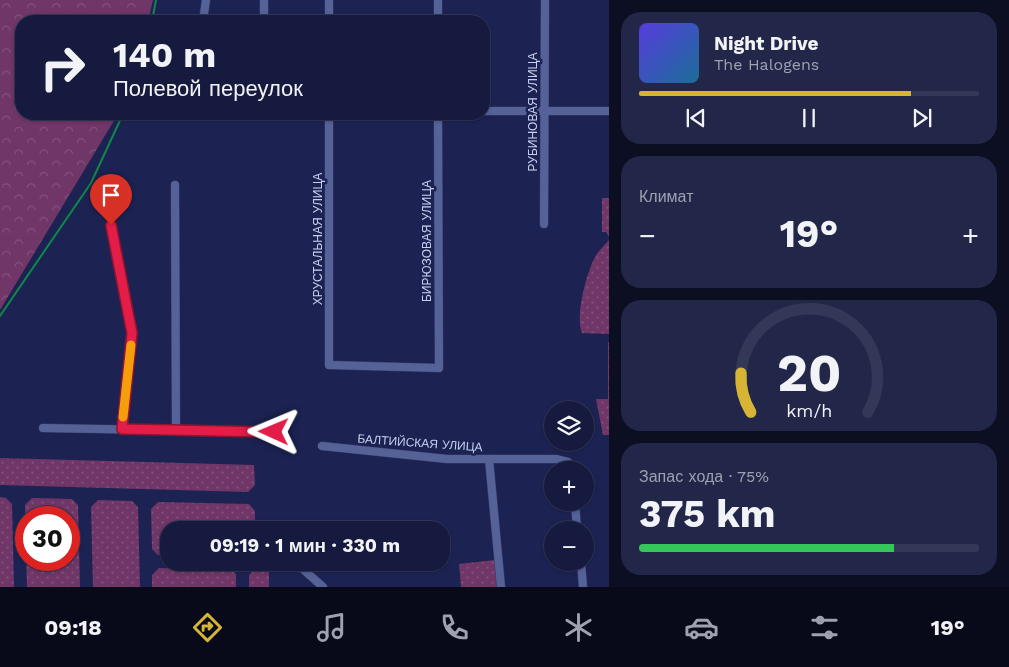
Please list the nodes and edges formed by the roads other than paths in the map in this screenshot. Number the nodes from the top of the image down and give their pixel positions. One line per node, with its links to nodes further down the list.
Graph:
1 (206, 0): 6 (street)
2 (264, 0): 7 (street)
3 (329, 0): 8 (street)
4 (438, 0): 9 (street)
5 (545, 0): 11 (street, РУБИНОВАЯ УЛИЦА)
6 (204, 15)
7 (264, 15)
8 (329, 15)
9 (438, 15)
10 (490, 111): 11 (street)
11 (545, 111): 12 (street); 16 (street, РУБИНОВАЯ УЛИЦА)
12 (609, 111)
13 (329, 120): 18 (street, ХРУСТАЛЬНАЯ УЛИЦА)
14 (438, 120): 18 (street, БИРЮЗОВАЯ УЛИЦА)
15 (175, 185): 21 (street)
16 (544, 224)
17 (111, 225): 20 (street)
18 (439, 368)
19 (43, 428): 20 (street)
20 (122, 429): 21 (street)
21 (176, 430): 22 (street)
22 (274, 432)
23 (322, 446): 24 (street, БАЛТИЙСКАЯ УЛИЦА)
24 (489, 459): 25 (street, БАЛТИЙСКАЯ УЛИЦА); 29 (street)
25 (564, 461)
26 (305, 571): 28 (street)
27 (581, 571): 30 (street)
28 (323, 587)
29 (502, 587)
30 (583, 587)

